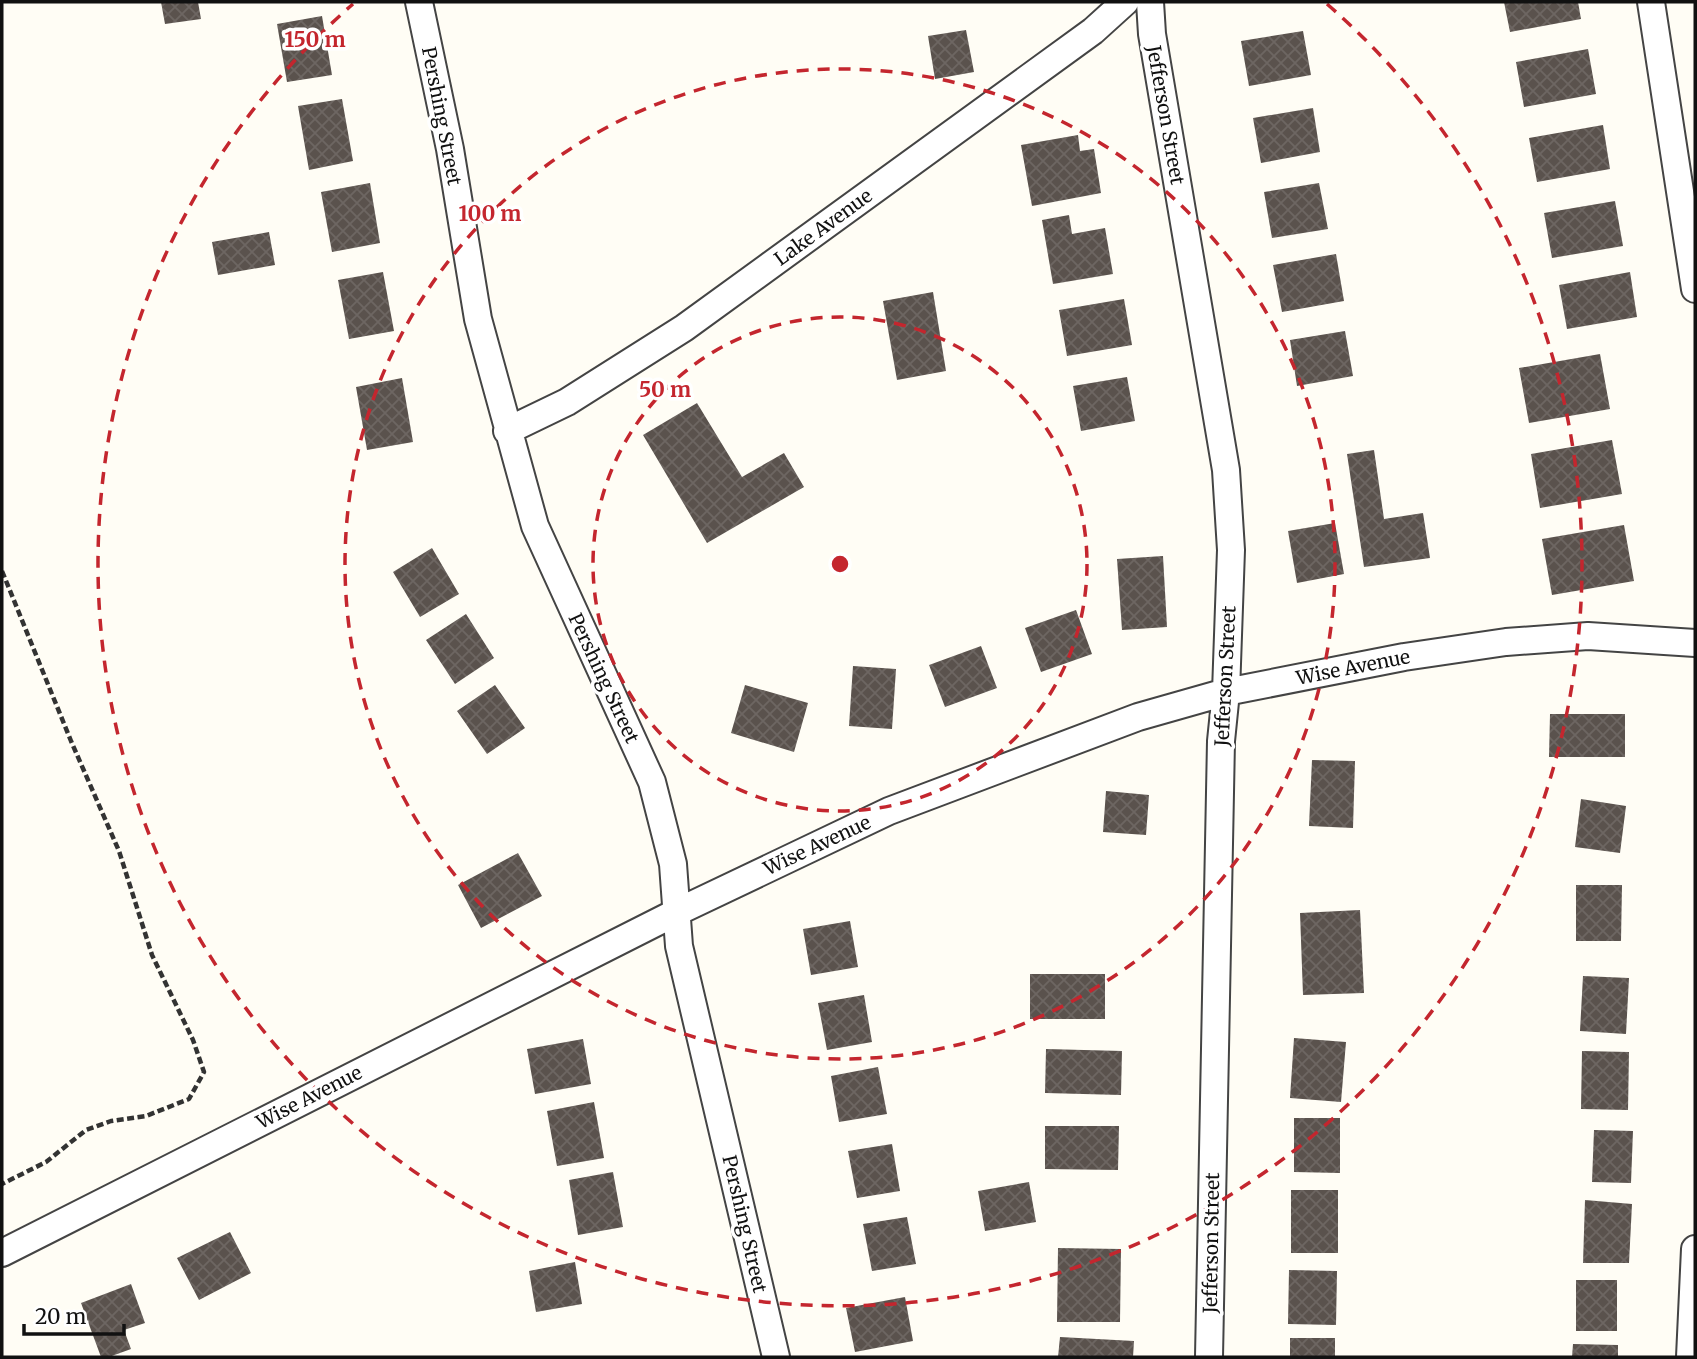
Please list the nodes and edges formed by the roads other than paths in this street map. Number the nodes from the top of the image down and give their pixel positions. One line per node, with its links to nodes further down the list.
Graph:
1 (419, 2): 6 (street, Pershing Street)
2 (1125, 2): 6 (street, Lake Avenue)
3 (1150, 2): 8 (street, Jefferson Street)
4 (1651, 2): 5 (street)
5 (1695, 289)
6 (507, 431): 9 (street, Pershing Street)
7 (1695, 643): 8 (street, Wise Avenue)
8 (1226, 692): 9 (street, Wise Avenue); 13 (street, Jefferson Street)
9 (677, 912): 11 (street, Wise Avenue); 12 (street, Pershing Street)
10 (1695, 1249): 14 (street)
11 (2, 1253)
12 (776, 1357)
13 (1209, 1357)
14 (1690, 1357)

